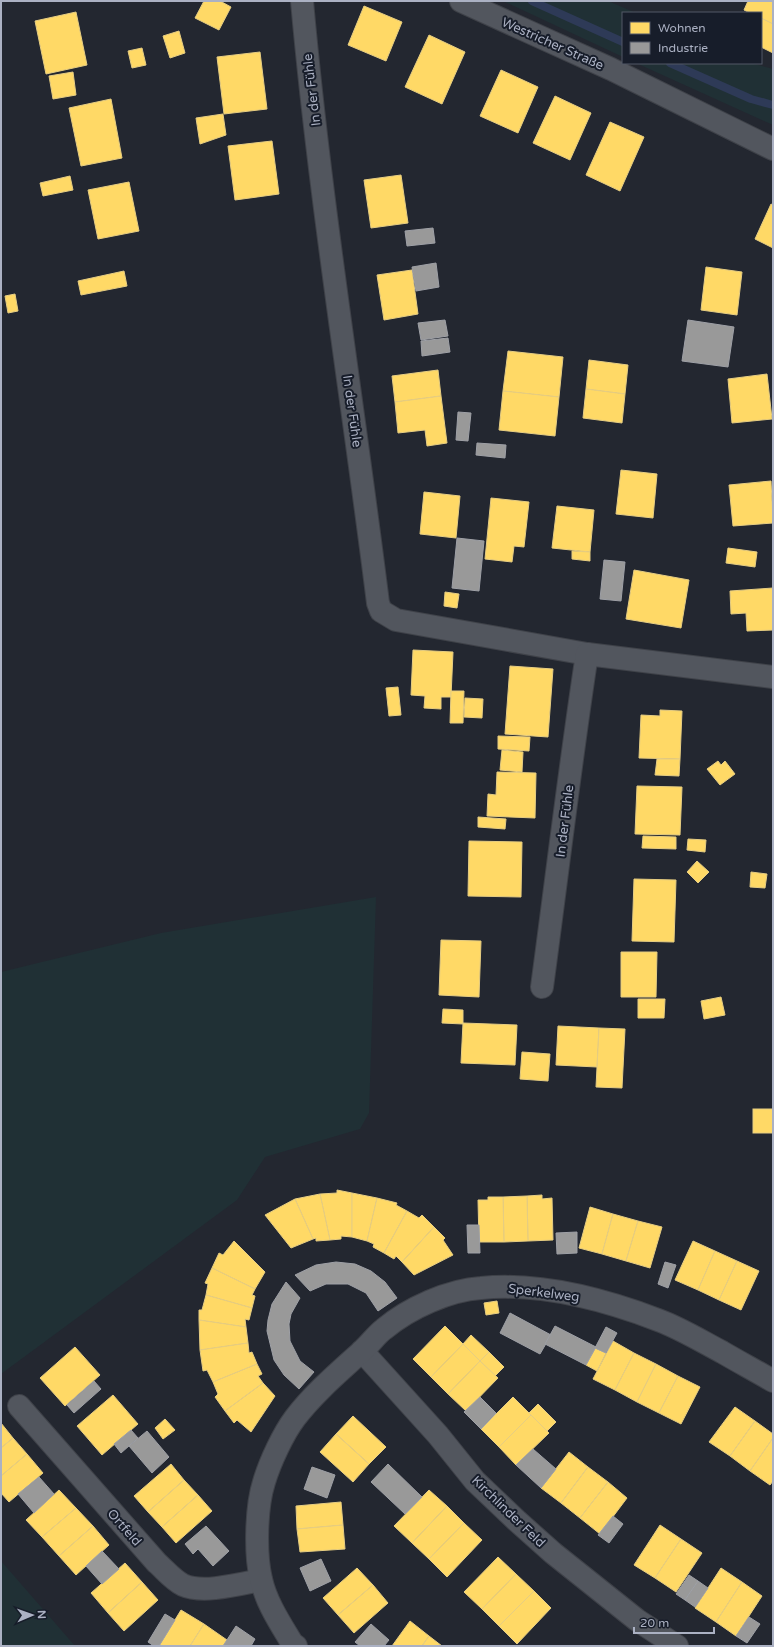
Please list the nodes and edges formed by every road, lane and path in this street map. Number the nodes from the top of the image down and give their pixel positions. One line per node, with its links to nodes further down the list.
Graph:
1 (302, 1): 4 (street, In der Fühle)
2 (461, 1): 3 (street, Westricher Straße)
3 (773, 149)
4 (587, 654): 5 (street, In der Fühle); 6 (street, In der Fühle)
5 (773, 677)
6 (542, 987)
7 (362, 1352): 8 (street, Sperkelweg); 10 (street, Sperkelweg); 12 (street, Kirchlinder Feld)
8 (773, 1381)
9 (20, 1406): 10 (street, Ortfeld)
10 (261, 1580): 11 (street)
11 (296, 1646)
12 (677, 1646)

